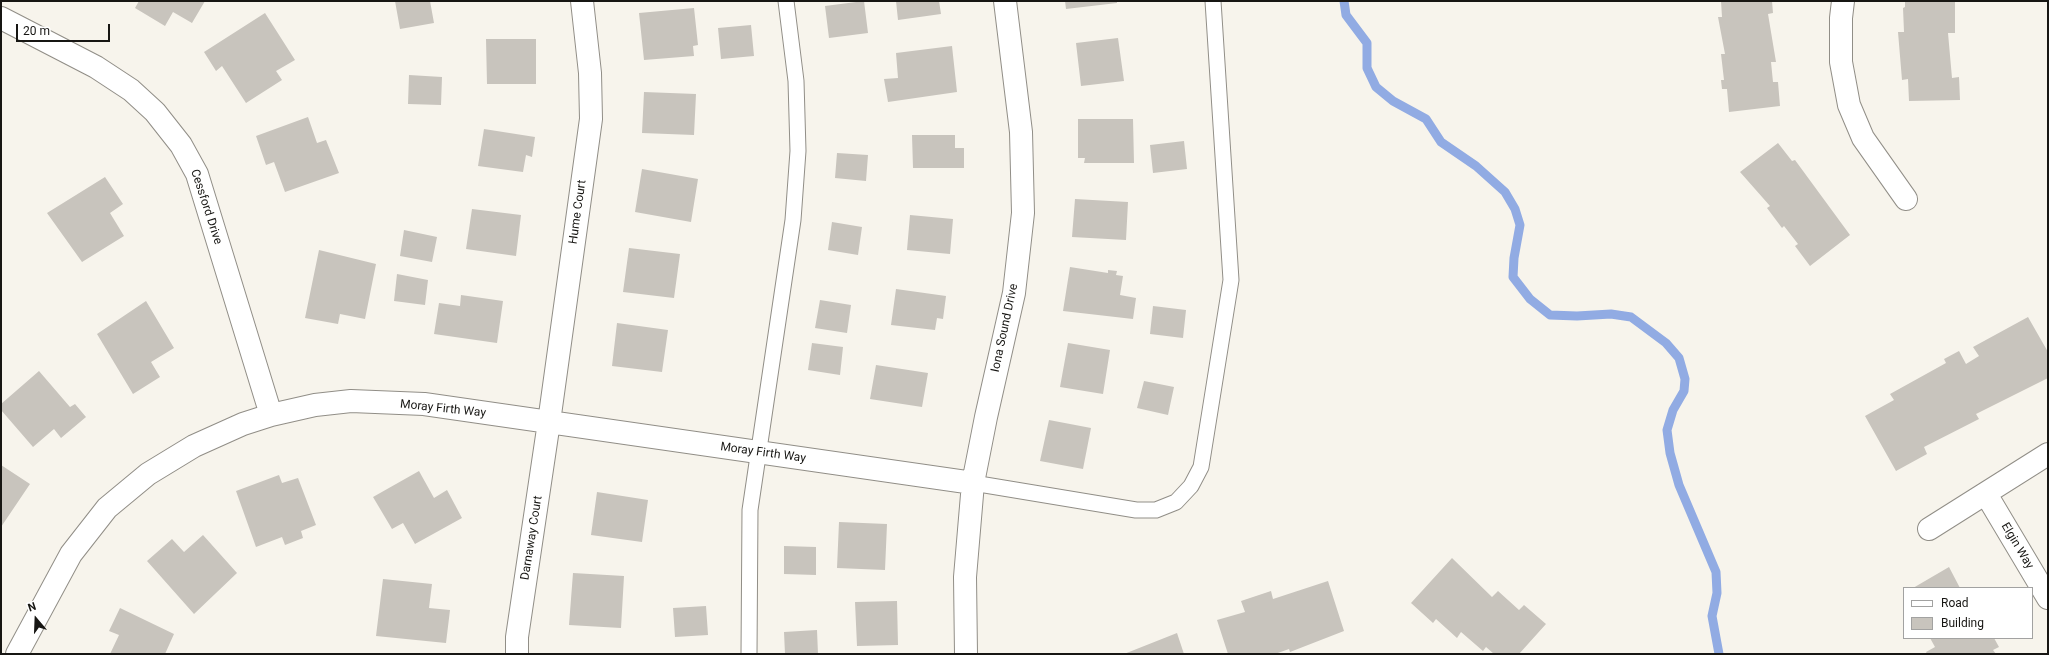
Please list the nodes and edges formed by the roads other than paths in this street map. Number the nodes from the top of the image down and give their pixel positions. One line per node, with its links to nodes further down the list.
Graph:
1 (582, 1): 9 (street, Hume Court)
2 (786, 1): 10 (lane)
3 (1005, 1): 12 (street, Iona Sound Drive)
4 (1213, 1): 12 (lane)
5 (1843, 1): 7 (street)
6 (1, 18): 8 (street, Cessford Drive)
7 (1906, 199)
8 (271, 415): 9 (street, Moray Firth Way); 16 (street, Moray Firth Way)
9 (549, 422): 10 (street, Moray Firth Way); 17 (street, Darnaway Court)
10 (758, 452): 12 (street, Moray Firth Way); 18 (lane)
11 (2048, 454): 13 (street)
12 (973, 484): 19 (street, Iona Sound Drive)
13 (1986, 494): 14 (street); 15 (street, Elgin Way)
14 (1929, 529)
15 (2048, 598)
16 (17, 654)
17 (517, 654)
18 (749, 654)
19 (966, 654)

